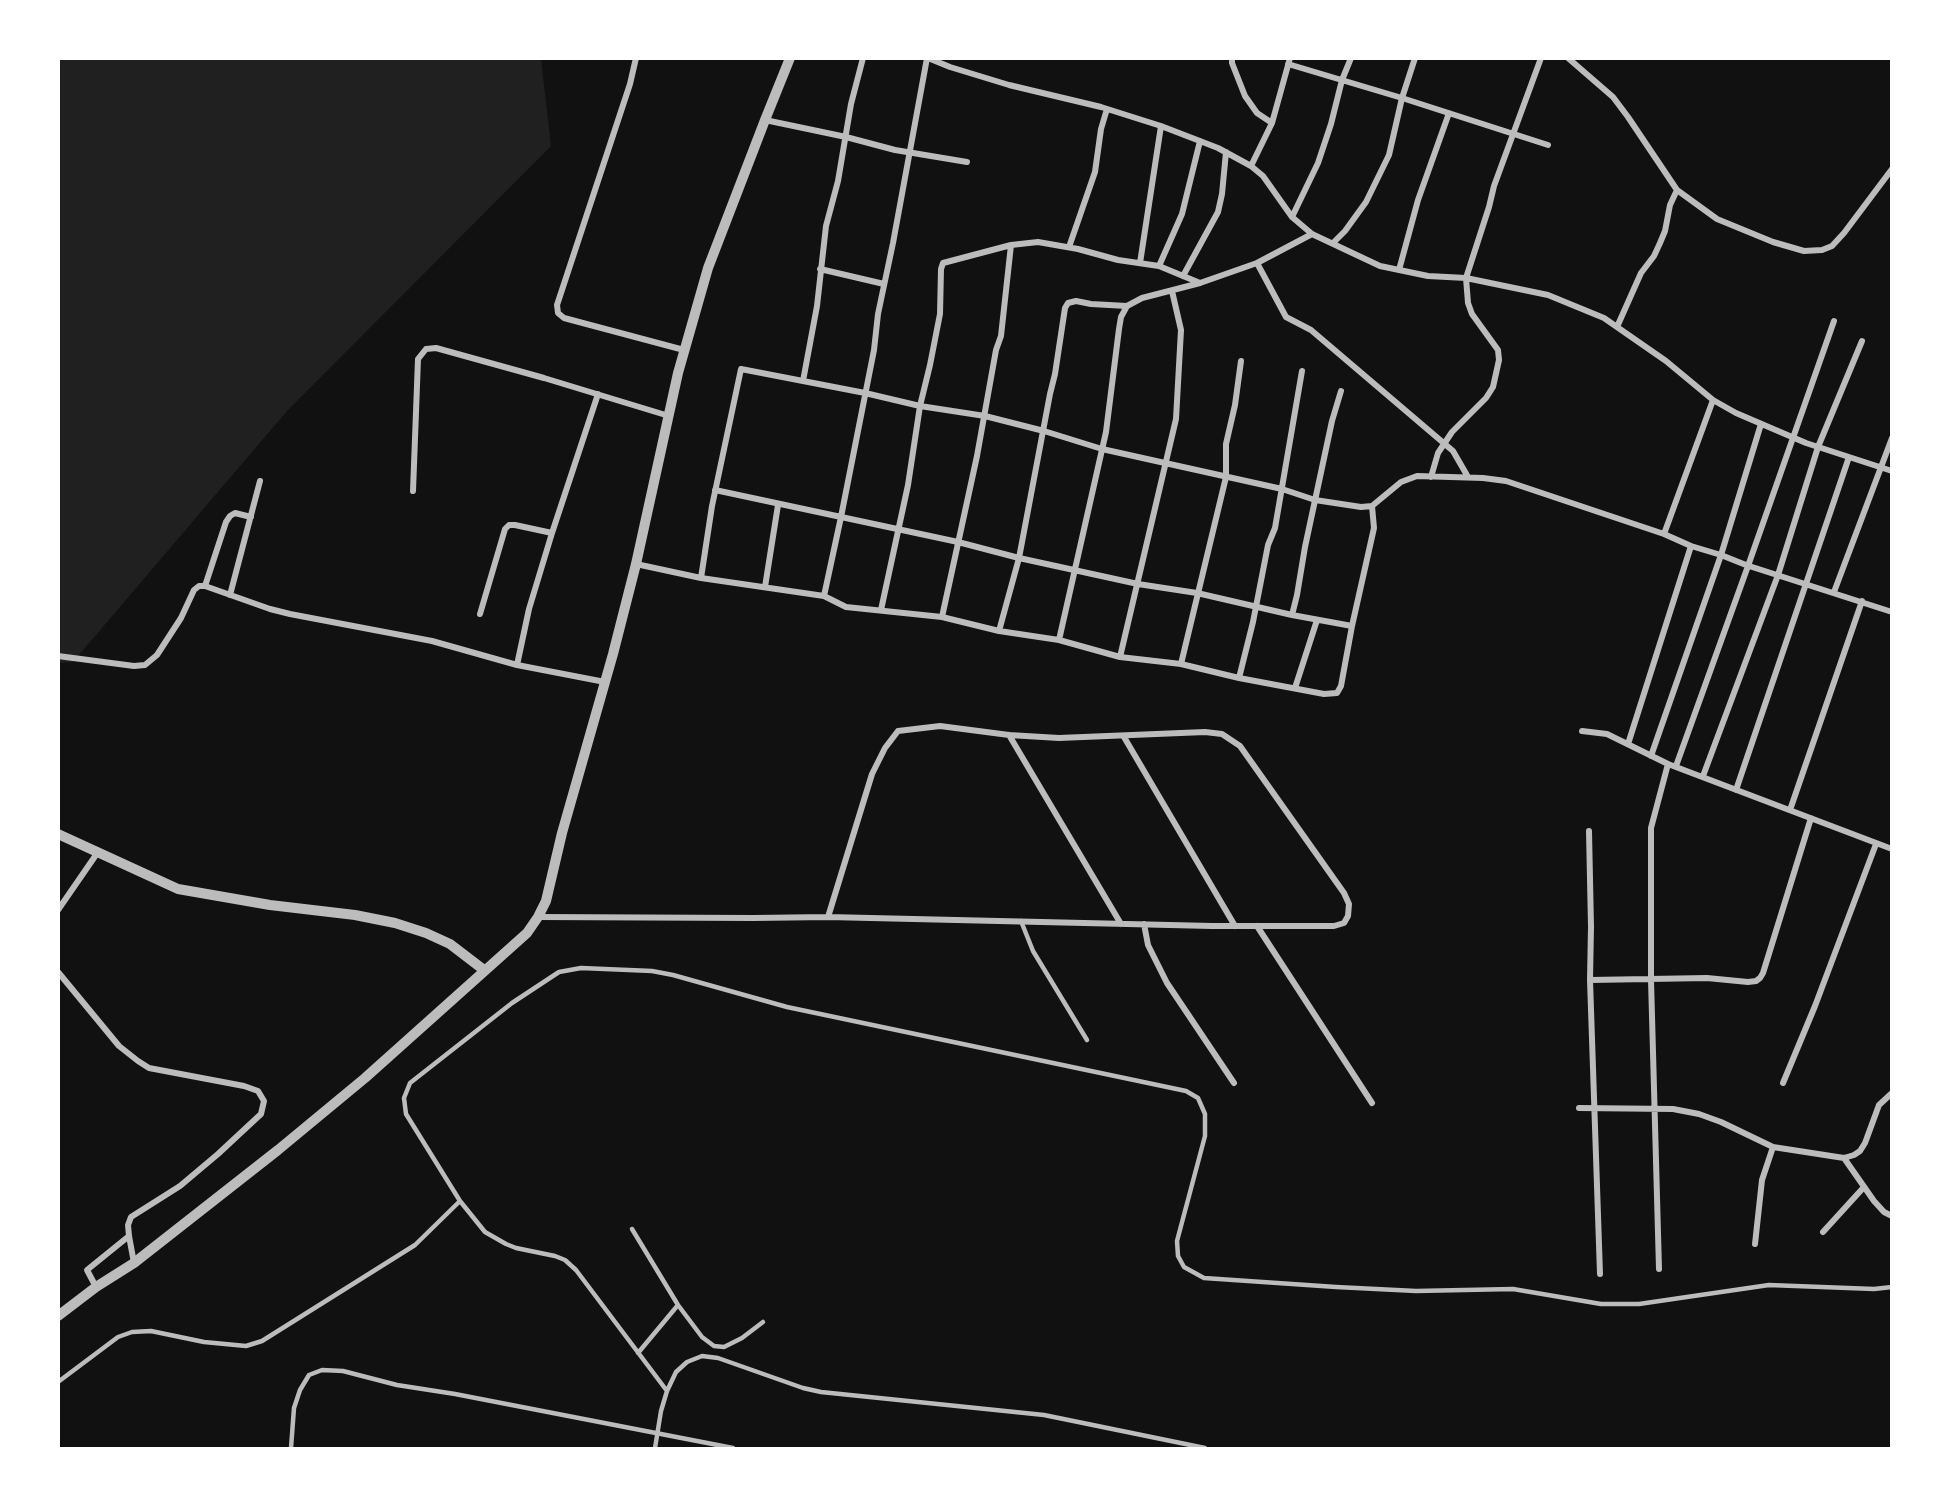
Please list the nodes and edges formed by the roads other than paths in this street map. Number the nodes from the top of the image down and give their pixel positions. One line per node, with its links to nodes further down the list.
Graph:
1 (636, 58): 48 (street)
2 (790, 58): 16 (street)
3 (863, 58): 20 (street)
4 (927, 58): 14 (street); 23 (street)
5 (1224, 58): 10 (street)
6 (1351, 58): 12 (street)
7 (1415, 58): 13 (street)
8 (1541, 58): 19 (street)
9 (1568, 58): 28 (street)
10 (1232, 61): 17 (street)
11 (1289, 61): 12 (street); 17 (street)
12 (1342, 80): 13 (street); 29 (street)
13 (1402, 98): 15 (street); 31 (street)
14 (1107, 109): 18 (street); 33 (street)
15 (1449, 113): 19 (street); 38 (street)
16 (765, 120): 20 (street); 48 (street)
17 (1272, 123): 26 (street)
18 (1161, 126): 21 (street); 35 (street)
19 (1512, 134): 22 (street); 40 (street)
20 (846, 137): 23 (street); 37 (street)
21 (1200, 141): 24 (street); 36 (street)
22 (1548, 145)
23 (911, 152): 25 (street); 42 (street)
24 (1226, 152): 26 (street); 39 (street)
25 (967, 162)
26 (1251, 166): 29 (street)
27 (1892, 169): 28 (street)
28 (1677, 190): 46 (street)
29 (1292, 217): 30 (street)
30 (1312, 234): 31 (street); 34 (street)
31 (1333, 243): 38 (street)
32 (1011, 245): 33 (street); 56 (street); 58 (street)
33 (1069, 247): 35 (street)
34 (1257, 263): 41 (street); 71 (street)
35 (1140, 264): 36 (street)
36 (1159, 266): 39 (street)
37 (820, 269): 42 (street); 51 (street)
38 (1398, 270): 40 (street)
39 (1183, 276): 41 (street)
40 (1466, 278): 46 (street); 70 (street)
41 (1200, 283): 43 (street)
42 (884, 284): 53 (street)
43 (1172, 291): 44 (street); 66 (street)
44 (1127, 306): 60 (street); 64 (street)
45 (1834, 321): 61 (street)
46 (1617, 327): 55 (street)
47 (1862, 341): 63 (street)
48 (684, 350): 57 (street)
49 (1241, 361): 69 (street)
50 (1302, 371): 73 (street)
51 (803, 381): 53 (street); 74 (street)
52 (1341, 391): 76 (street)
53 (865, 393): 56 (street); 80 (street)
54 (598, 394): 57 (street); 75 (street); 82 (street)
55 (1713, 400): 59 (street); 83 (street)
56 (920, 406): 58 (street); 81 (street)
57 (669, 416): 88 (street)
58 (985, 416): 60 (street); 84 (street)
59 (1761, 424): 61 (street); 86 (street)
60 (1044, 431): 64 (street); 87 (street)
61 (1793, 437): 63 (street); 89 (street)
62 (1892, 438): 67 (street)
63 (1818, 447): 65 (street); 91 (street)
64 (1102, 449): 66 (street); 90 (street)
65 (1850, 457): 67 (street); 94 (street)
66 (1166, 463): 69 (street); 93 (street)
67 (1880, 467): 68 (street); 97 (street)
68 (1892, 471)
69 (1226, 477): 73 (street); 98 (street)
70 (1431, 477): 71 (street); 78 (street)
71 (1468, 477): 83 (street)
72 (260, 481): 79 (street)
73 (1282, 489): 76 (street); 102 (street)
74 (715, 490): 77 (street); 92 (street)
75 (413, 491)
76 (1316, 500): 78 (street); 106 (street)
77 (778, 505): 80 (street); 96 (street)
78 (1372, 506): 109 (street)
79 (251, 517): 95 (street); 99 (street)
80 (841, 517): 81 (street); 100 (street)
81 (897, 529): 84 (street); 103 (street)
82 (552, 533): 105 (street); 115 (street)
83 (1664, 534): 85 (street)
84 (958, 542): 87 (street); 107 (street)
85 (1691, 546): 86 (street); 122 (street)
86 (1721, 555): 89 (street); 123 (street)
87 (1018, 558): 90 (street); 110 (street)
88 (636, 564): 92 (street); 117 (street)
89 (1748, 566): 91 (street); 125 (street)
90 (1076, 569): 93 (street); 111 (street)
91 (1778, 575): 94 (street); 126 (street)
92 (701, 578): 96 (street)
93 (1138, 584): 98 (street); 113 (street)
94 (1806, 584): 97 (street); 127 (street)
95 (205, 586): 99 (street); 112 (street)
96 (765, 587): 100 (street)
97 (1834, 592): 101 (street)
98 (1197, 593): 102 (street); 114 (street)
99 (230, 595): 115 (street)
100 (824, 596): 103 (street)
101 (1862, 601): 104 (street); 128 (street)
102 (1257, 607): 106 (street); 116 (street)
103 (881, 610): 107 (street)
104 (1892, 612)
105 (480, 614)
106 (1292, 615): 108 (street)
107 (942, 617): 110 (street)
108 (1317, 620): 109 (street); 118 (street)
109 (1352, 626): 118 (street)
110 (999, 631): 111 (street)
111 (1059, 639): 113 (street)
112 (58, 656)
113 (1119, 657): 114 (street)
114 (1181, 664): 116 (street)
115 (517, 665): 117 (street)
116 (1239, 678): 118 (street)
117 (604, 682): 136 (street)
118 (1294, 688)
119 (1582, 731): 122 (street)
120 (1009, 735): 121 (street); 137 (street); 139 (street)
121 (1124, 737): 141 (street); 142 (street)
122 (1628, 744): 123 (street)
123 (1651, 756): 124 (street)
124 (1668, 764): 125 (street); 146 (street)
125 (1676, 766): 126 (street)
126 (1703, 776): 127 (street)
127 (1736, 790): 128 (street)
128 (1790, 810): 129 (street)
129 (1810, 818): 132 (street); 146 (street)
130 (1589, 831): 145 (street)
131 (58, 834): 134 (street)
132 (1876, 844): 133 (street); 149 (street)
133 (1892, 849)
134 (98, 852): 135 (street); 143 (street)
135 (58, 910)
136 (538, 917): 137 (street); 143 (street)
137 (828, 917): 138 (street)
138 (1021, 921): 139 (street); 147 (lane)
139 (1121, 924): 140 (street)
140 (1144, 924): 141 (street); 148 (street)
141 (1235, 926): 142 (street)
142 (1257, 926): 151 (street)
143 (484, 970): 164 (street)
144 (58, 972): 162 (street)
145 (1590, 980): 146 (street); 153 (street)
146 (1651, 980): 154 (street)
147 (1087, 1040)
148 (1234, 1083)
149 (1783, 1083)
150 (1892, 1093): 156 (street)
151 (1372, 1103)
152 (1579, 1108): 153 (street)
153 (1595, 1108): 154 (street); 166 (street)
154 (1654, 1108): 155 (street); 165 (street)
155 (1773, 1147): 156 (street); 163 (street)
156 (1844, 1158): 157 (street)
157 (1862, 1189): 159 (street); 161 (street)
158 (460, 1201): 168 (lane); 172 (lane); 173 (lane)
159 (1892, 1216)
160 (632, 1229): 169 (lane)
161 (1823, 1232)
162 (129, 1236): 164 (street); 167 (street)
163 (1755, 1244)
164 (134, 1263): 167 (street)
165 (1659, 1269)
166 (1600, 1274)
167 (96, 1287): 170 (street)
168 (1892, 1287)
169 (678, 1305): 171 (lane); 172 (lane)
170 (58, 1316)
171 (763, 1323)
172 (638, 1353): 174 (lane)
173 (58, 1382)
174 (667, 1391): 175 (lane); 179 (lane)
175 (658, 1434): 176 (lane); 177 (lane); 178 (lane)
176 (291, 1449)
177 (656, 1449)
178 (734, 1449)
179 (1205, 1449)

